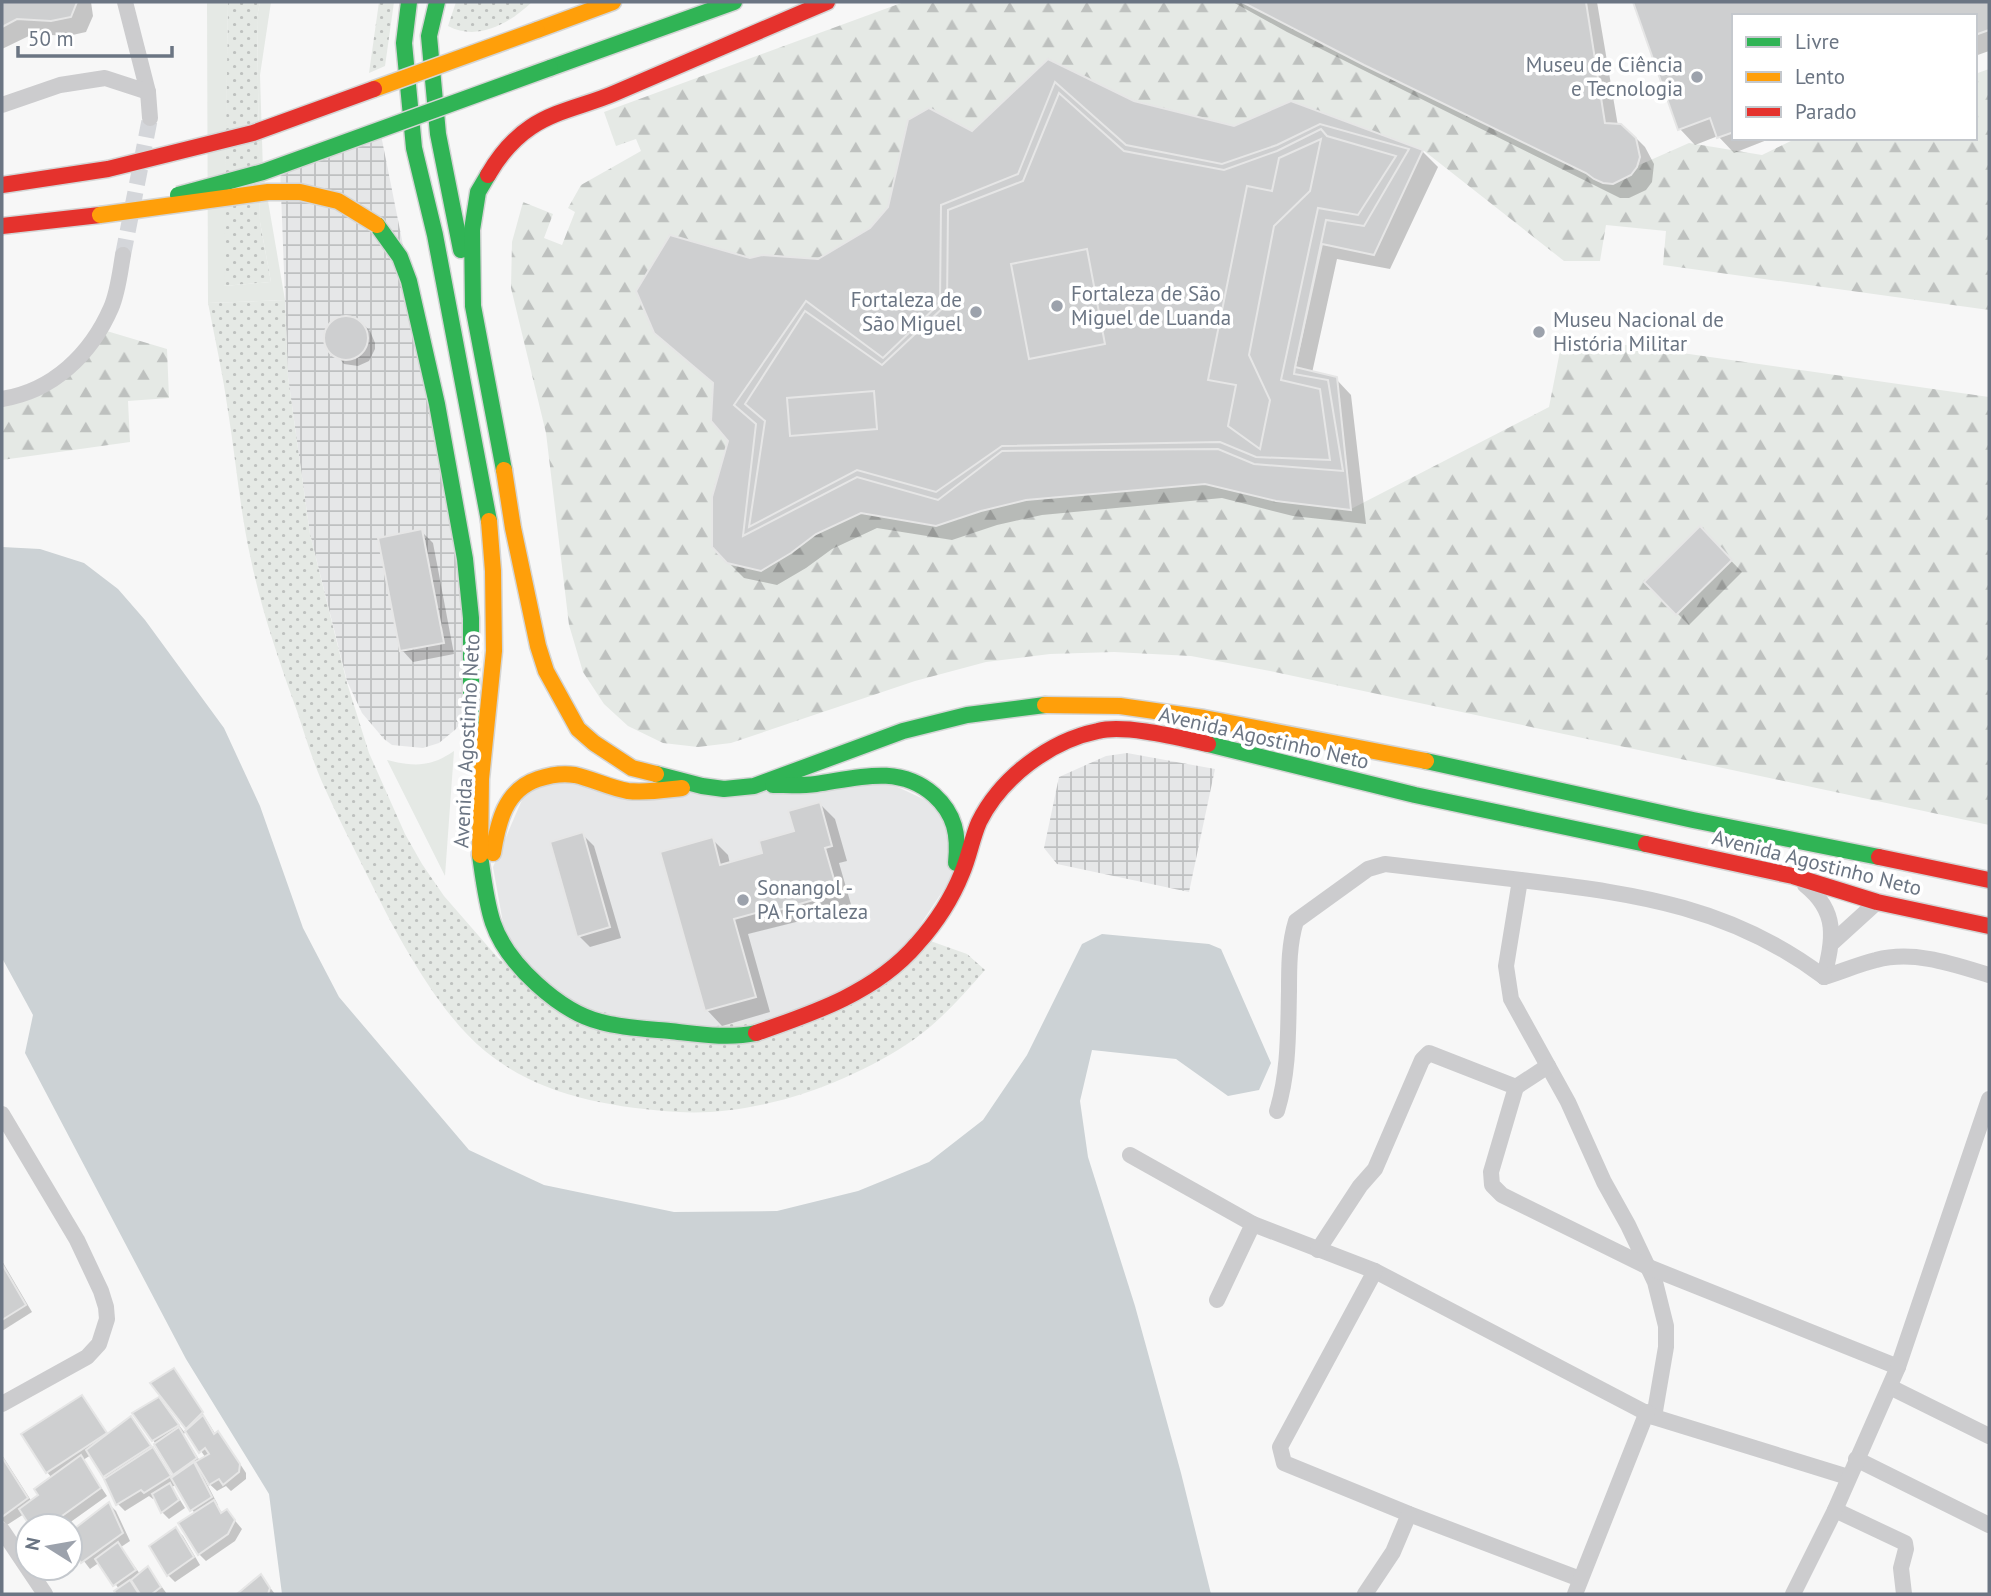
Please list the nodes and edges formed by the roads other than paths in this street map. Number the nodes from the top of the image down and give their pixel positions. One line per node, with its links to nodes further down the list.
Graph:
1 (125, 2): 7 (street)
2 (410, 2): 23 (main road, Avenida Agostinho Neto)
3 (437, 2): 14 (main road)
4 (613, 2): 10 (main road, bridge)
5 (734, 2): 11 (main road, bridge)
6 (827, 2): 14 (main road, Avenida Agostinho Neto)
7 (148, 92): 8 (street); 9 (street)
8 (2, 105)
9 (150, 118)
10 (2, 186)
11 (100, 215): 12 (main road); 23 (main road, bridge)
12 (2, 226)
13 (123, 254): 15 (street)
14 (472, 306): 16 (main road, Avenida Agostinho Neto)
15 (2, 399)
16 (702, 786): 17 (main road, Avenida Agostinho Neto); 23 (main road)
17 (754, 786): 20 (main road, Avenida Agostinho Neto); 22 (main road)
18 (1793, 876): 21 (main road, Avenida Agostinho Neto); 22 (main road, Avenida Agostinho Neto); 26 (street)
19 (1520, 880): 28 (street); 29 (street); 32 (street)
20 (1989, 880)
21 (1877, 902): 24 (main road, Avenida Agostinho Neto); 26 (street)
22 (947, 903): 23 (main road, Avenida Agostinho Neto)
23 (493, 924)
24 (1981, 924): 25 (street)
25 (1989, 935)
26 (1833, 942): 28 (street)
27 (1989, 975): 28 (street)
28 (1824, 977)
29 (1548, 1066): 30 (street); 37 (street)
30 (1516, 1087): 36 (street); 37 (street)
31 (1989, 1099): 40 (street)
32 (1277, 1111)
33 (2, 1114): 42 (street)
34 (1129, 1155): 35 (street)
35 (1253, 1224): 36 (street); 39 (street)
36 (1318, 1250): 38 (street)
37 (1646, 1266): 40 (street); 43 (street)
38 (1376, 1271): 43 (street); 48 (street)
39 (1217, 1300)
40 (1898, 1367): 41 (street)
41 (1890, 1387): 44 (street); 45 (street)
42 (2, 1404)
43 (1650, 1414): 46 (street); 51 (street)
44 (1989, 1437)
45 (1856, 1459): 46 (street); 49 (street)
46 (1848, 1477): 47 (street)
47 (1835, 1510): 54 (street); 55 (street)
48 (1409, 1514): 51 (street); 53 (street)
49 (1989, 1525)
50 (2, 1530): 52 (street)
51 (1577, 1587)
52 (45, 1594)
53 (1365, 1594)
54 (1793, 1594)
55 (1904, 1594)

